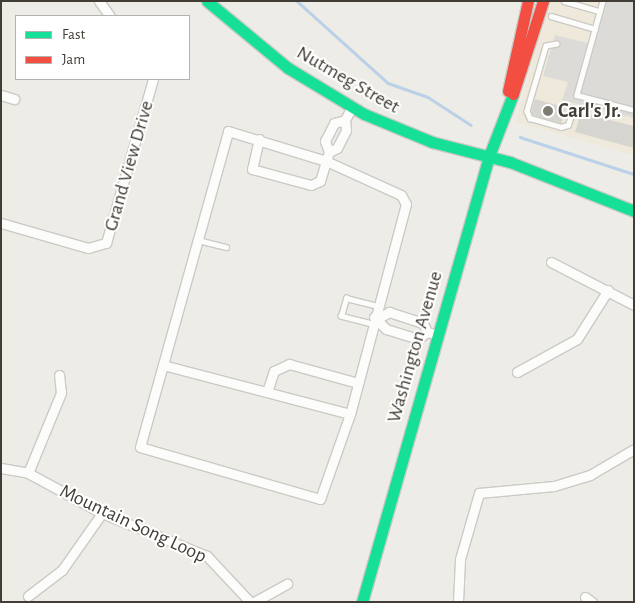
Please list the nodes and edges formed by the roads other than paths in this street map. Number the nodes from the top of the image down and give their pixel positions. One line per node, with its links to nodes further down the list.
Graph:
1 (99, 1): 9 (street)
2 (206, 1): 16 (main road, Nutmeg Street)
3 (528, 1): 15 (main road, Washington Avenue)
4 (536, 1): 7 (main road)
5 (564, 1): 8 (lane)
6 (603, 1): 8 (lane)
7 (544, 10): 10 (lane); 15 (main road, Washington Avenue)
8 (600, 11): 10 (lane)
9 (109, 15)
10 (595, 29): 18 (lane)
11 (557, 44): 17 (lane)
12 (153, 80): 26 (street, Grand View Drive)
13 (1, 95): 14 (street)
14 (14, 99)
15 (506, 104): 23 (main road, Washington Avenue)
16 (351, 108): 19 (street); 23 (main road, Nutmeg Street)
17 (573, 109)
18 (634, 110)
19 (345, 120): 20 (street); 22 (street)
20 (329, 132): 22 (street); 24 (street)
21 (259, 139): 24 (street); 24 (street); 27 (street)
22 (342, 139): 24 (street)
23 (489, 156): 25 (main road, Nutmeg Street); 36 (main road, Washington Avenue)
24 (328, 157): 32 (street)
25 (634, 211)
26 (1, 223)
27 (198, 240): 28 (lane); 37 (street)
28 (226, 247)
29 (551, 262): 30 (street)
30 (608, 290): 31 (street); 38 (street)
31 (634, 305)
32 (378, 306): 34 (street); 34 (lane)
33 (398, 316): 34 (street); 35 (street); 36 (street)
34 (375, 320): 35 (street); 40 (street)
35 (394, 331): 36 (street)
36 (433, 334): 51 (main road, Washington Avenue)
37 (163, 364): 41 (street); 42 (street)
38 (516, 372)
39 (59, 375): 45 (street)
40 (358, 383): 41 (street); 42 (street)
41 (267, 392): 42 (street)
42 (350, 414)
43 (634, 449): 52 (street)
44 (1, 468): 45 (street, Mountain Song Loop)
45 (28, 473): 46 (street, Mountain Song Loop)
46 (102, 513): 48 (street); 49 (street, Mountain Song Loop)
47 (287, 584): 50 (street)
48 (28, 596)
49 (250, 602)
50 (254, 602)
51 (362, 602)
52 (458, 602)

